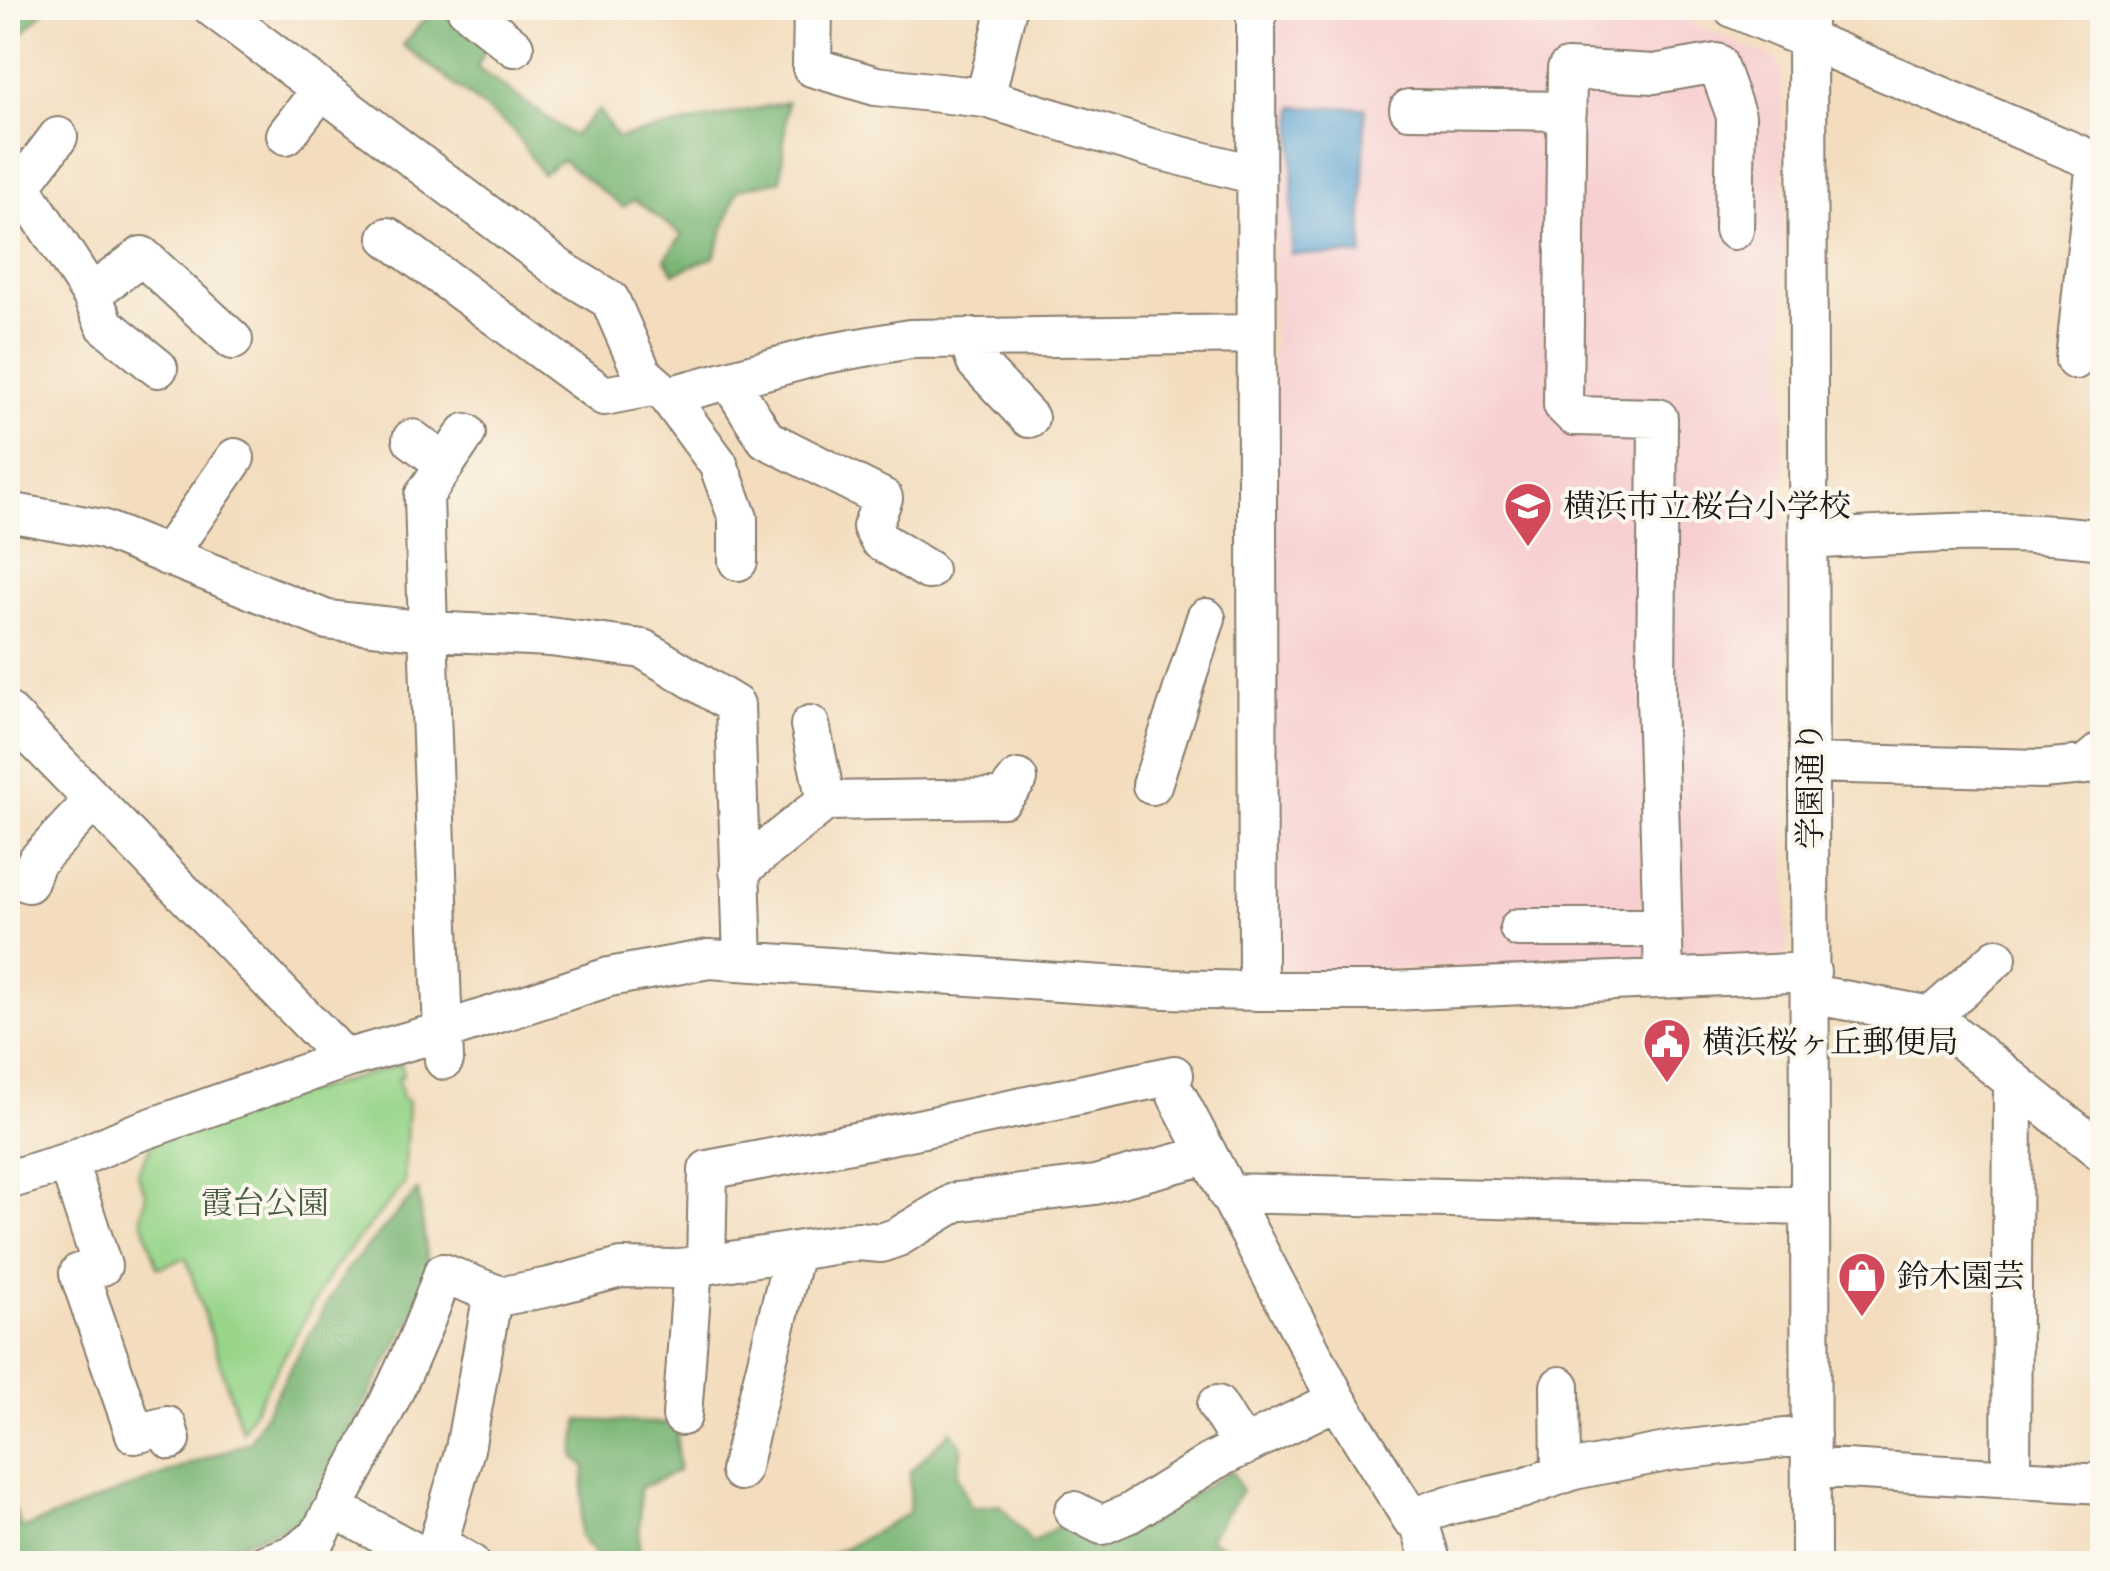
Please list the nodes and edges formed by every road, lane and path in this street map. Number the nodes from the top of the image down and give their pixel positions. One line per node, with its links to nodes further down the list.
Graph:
1 (212, 8): 9 (street)
2 (466, 8): 8 (street)
3 (813, 8): 10 (street)
4 (1007, 8): 10 (street)
5 (1256, 8): 16 (street)
6 (1733, 8): 7 (street)
7 (1807, 24): 15 (street); 32 (street, 学園通り)
8 (514, 47)
9 (321, 90): 13 (street); 27 (street)
10 (986, 98): 16 (street)
11 (1409, 109): 12 (street)
12 (1568, 112): 18 (street); 51 (street)
13 (286, 134)
14 (58, 138): 17 (street)
15 (2099, 163): 24 (street)
16 (1256, 175): 21 (street)
17 (14, 190): 20 (street)
18 (1734, 230)
19 (388, 237): 27 (street)
20 (91, 294): 23 (street); 25 (street)
21 (1255, 334): 22 (street); 38 (street)
22 (968, 338): 26 (street); 28 (street)
23 (233, 340)
24 (2075, 360)
25 (158, 368)
26 (729, 380): 27 (street); 36 (street)
27 (662, 391): 35 (street)
28 (1028, 418)
29 (412, 439): 37 (street)
30 (235, 458): 34 (street)
31 (8, 512): 34 (street)
32 (1809, 540): 33 (street); 43 (street, 学園通り)
33 (2102, 540)
34 (167, 556): 37 (street)
35 (738, 561)
36 (928, 570)
37 (428, 631): 48 (street); 58 (street)
38 (1256, 644): 45 (street); 56 (street)
39 (8, 712): 42 (street)
40 (810, 725): 47 (street)
41 (2102, 751): 43 (street)
42 (23, 755): 46 (street)
43 (1810, 763): 55 (street, 学園通り)
44 (1018, 779): 47 (street)
45 (1152, 786)
46 (93, 801): 49 (street); 59 (street)
47 (826, 801): 48 (street)
48 (739, 871): 53 (street)
49 (28, 883)
50 (1519, 928): 51 (street)
51 (1661, 928): 54 (street)
52 (1997, 958): 57 (street)
53 (743, 961): 56 (street); 58 (street)
54 (1664, 977): 55 (street); 56 (street)
55 (1810, 983): 57 (street); 66 (street, 学園通り)
56 (1258, 991)
57 (1932, 1016): 60 (street)
58 (444, 1046): 59 (street)
59 (345, 1059): 63 (street)
60 (2013, 1082): 61 (street); 79 (street)
61 (2102, 1152)
62 (1207, 1155): 65 (street); 67 (street); 68 (street)
63 (68, 1162): 64 (street); 74 (street)
64 (8, 1180)
65 (1227, 1194): 66 (street); 71 (street)
66 (1810, 1206): 76 (street, 学園通り)
67 (794, 1252): 68 (street); 77 (street)
68 (700, 1265): 69 (street); 73 (street)
69 (492, 1293): 81 (street); 86 (street)
70 (1560, 1386): 78 (street)
71 (1337, 1400): 75 (street); 83 (street)
72 (1212, 1410): 75 (street)
73 (682, 1416)
74 (172, 1440)
75 (1237, 1450): 82 (street)
76 (1811, 1451): 78 (street); 79 (street); 88 (street, 学園通り)
77 (740, 1471)
78 (1561, 1474): 83 (street)
79 (2011, 1479): 80 (street)
80 (2102, 1484)
81 (334, 1508): 84 (street); 85 (street)
82 (1074, 1510)
83 (1417, 1516): 87 (street)
84 (418, 1554)
85 (266, 1564)
86 (471, 1564)
87 (1432, 1564)
88 (1811, 1564)

